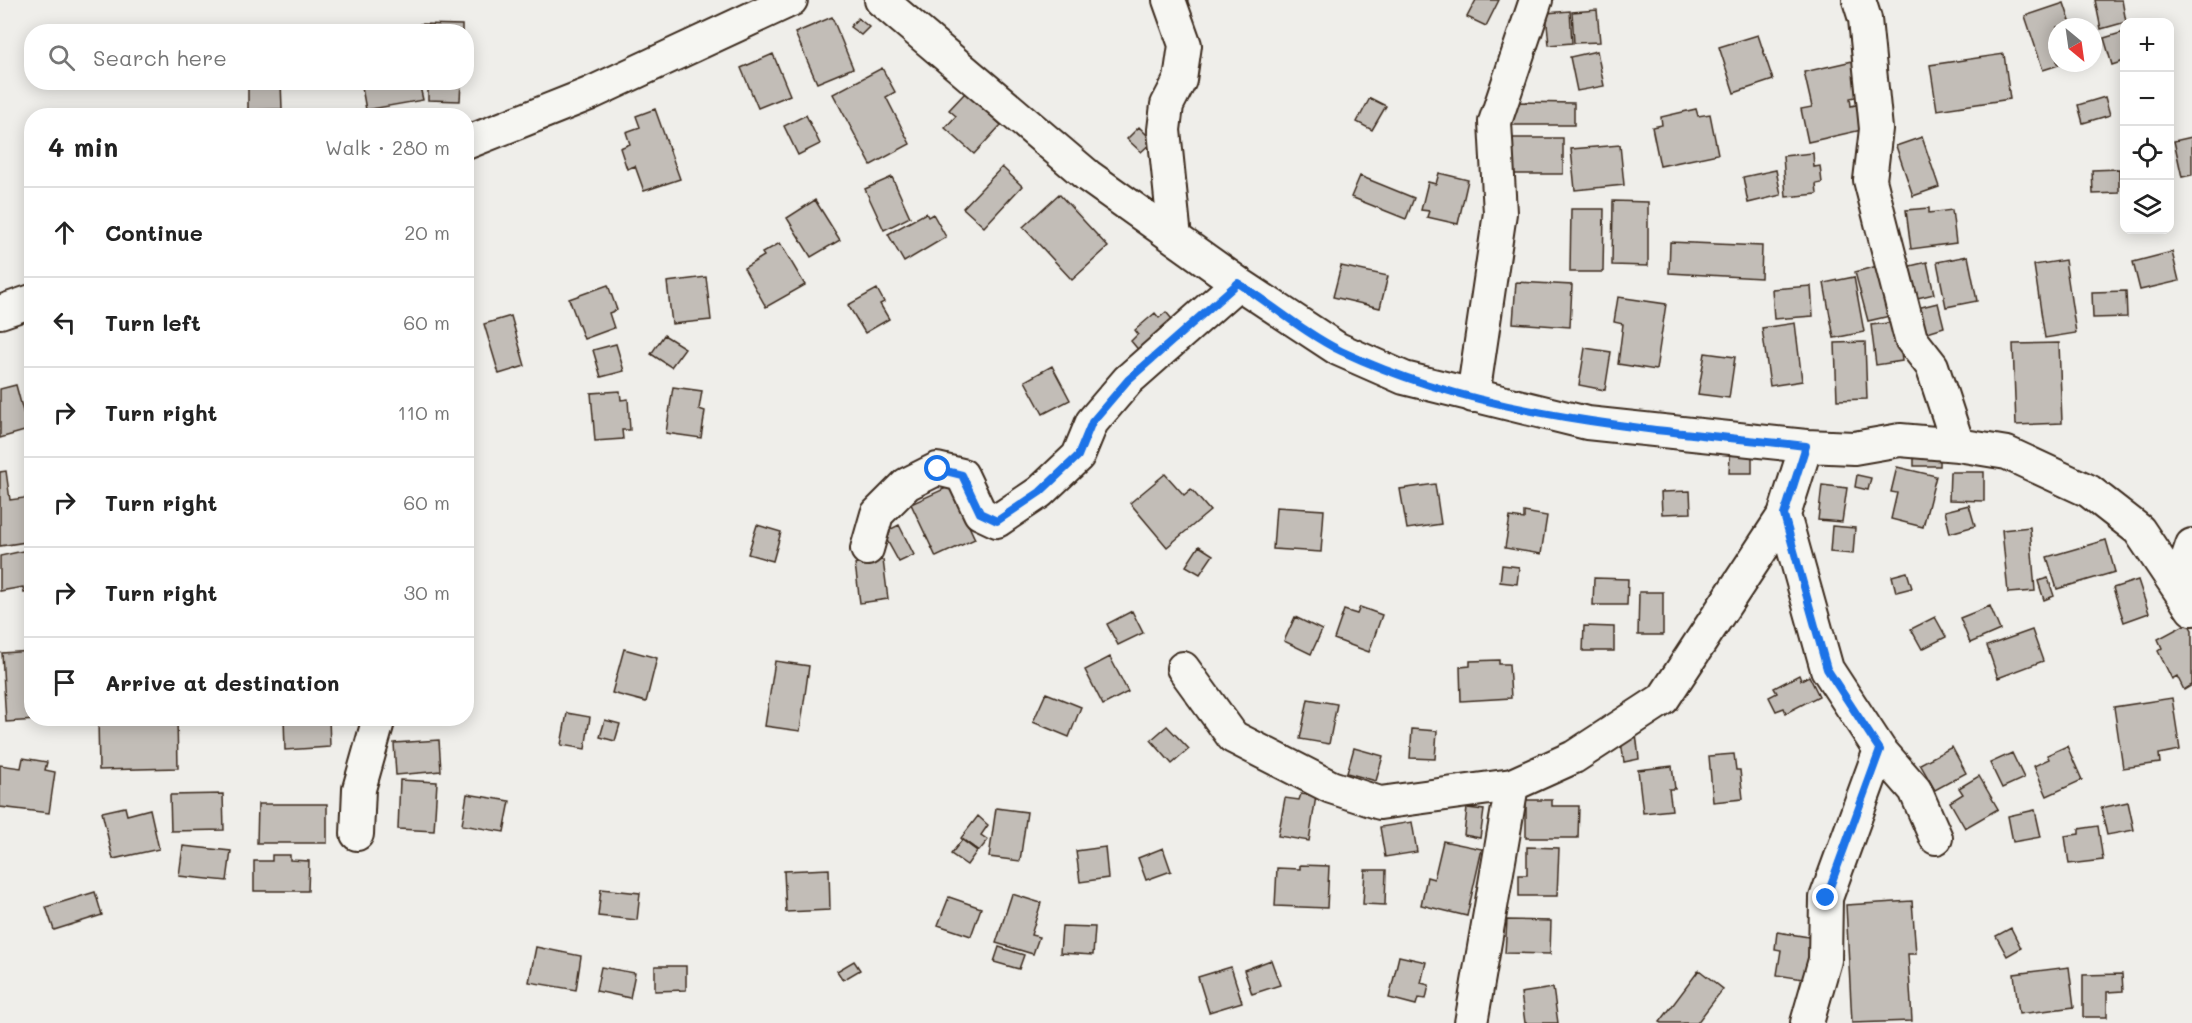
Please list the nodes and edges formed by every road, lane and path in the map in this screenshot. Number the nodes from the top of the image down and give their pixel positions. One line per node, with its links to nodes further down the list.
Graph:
1 (791, 0): 6 (street)
2 (881, 0): 7 (street)
3 (1169, 0): 7 (street)
4 (1536, 0): 11 (street)
5 (1859, 0): 12 (street)
6 (474, 140)
7 (1175, 238): 8 (street)
8 (1238, 283): 11 (street); 16 (street)
9 (24, 304): 10 (street)
10 (0, 312)
11 (1473, 396): 13 (street)
12 (1958, 445): 13 (street); 17 (street)
13 (1806, 446): 14 (street)
14 (1784, 515): 20 (street); 21 (street)
15 (2192, 545): 17 (street)
16 (867, 549)
17 (2185, 597)
18 (1183, 668): 21 (street)
19 (377, 726): 22 (street)
20 (1880, 750): 23 (street); 25 (street)
21 (1512, 785): 24 (street)
22 (357, 834)
23 (1936, 838)
24 (1471, 1023)
25 (1807, 1023)

